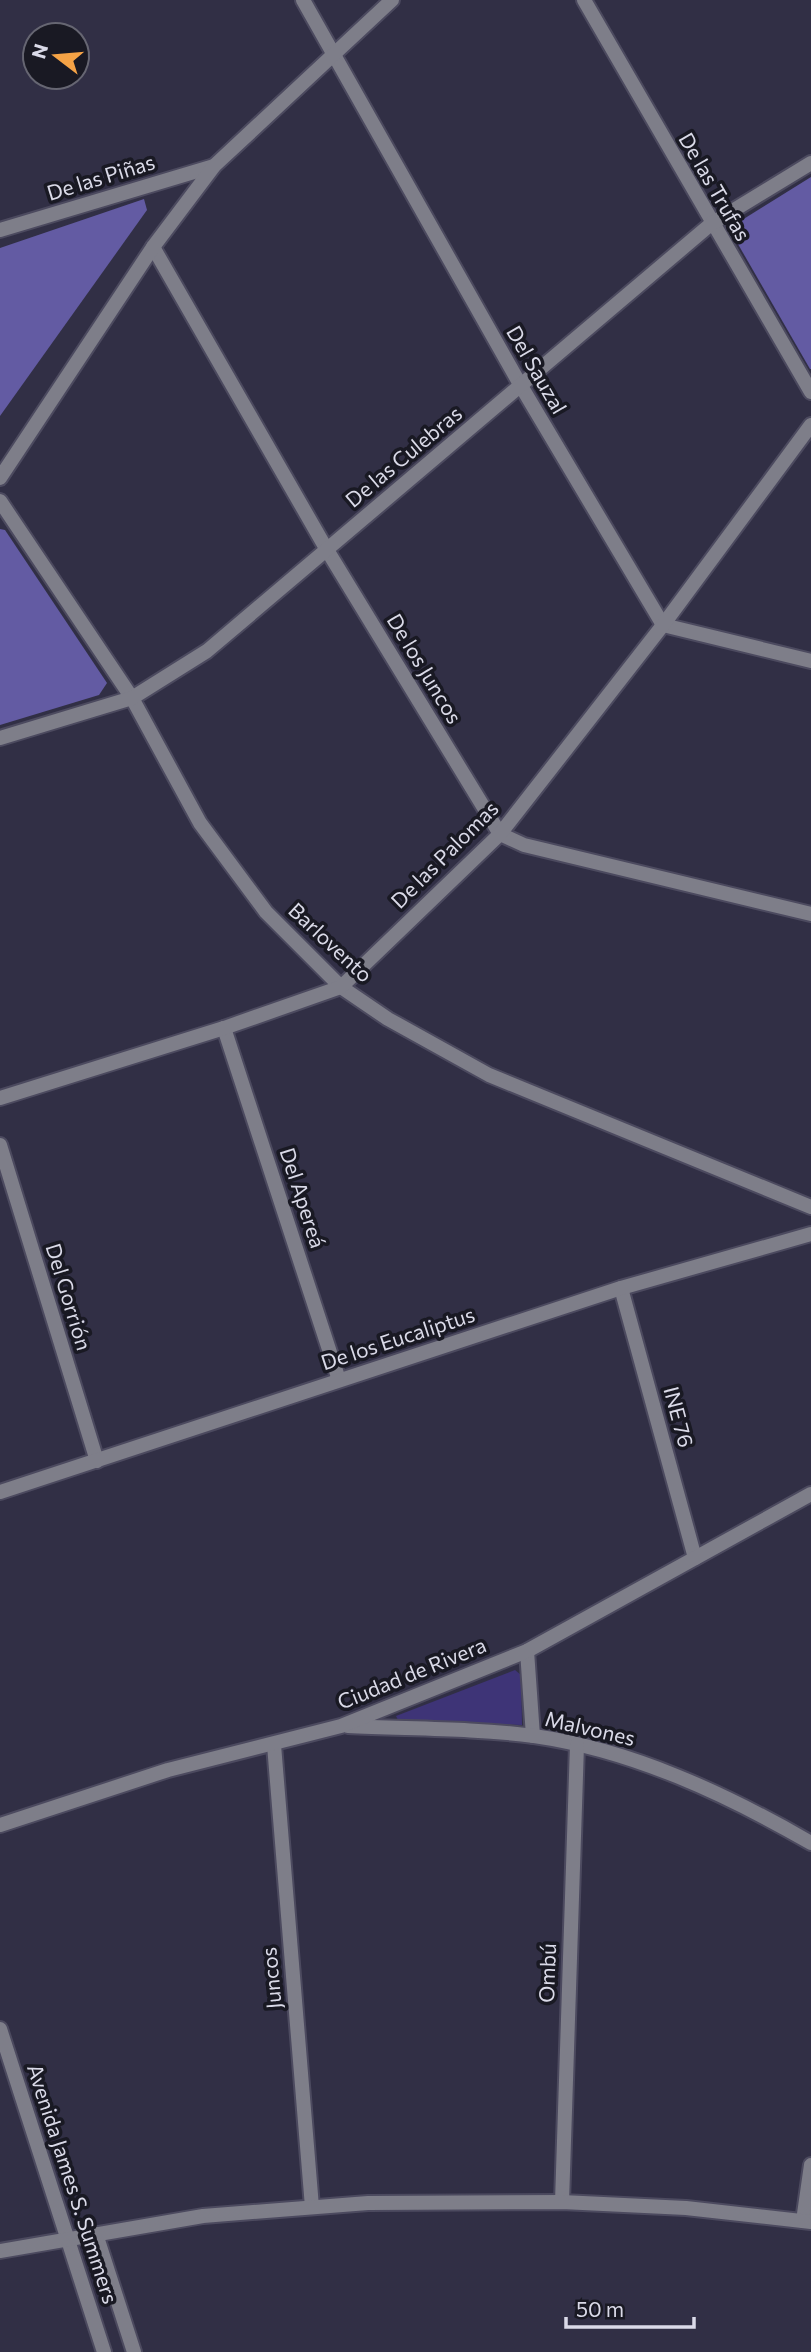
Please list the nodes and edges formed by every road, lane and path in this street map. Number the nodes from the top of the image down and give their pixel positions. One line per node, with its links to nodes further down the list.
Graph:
1 (303, 0): 4 (street, Del Sauzal)
2 (392, 0): 4 (street)
3 (584, 0): 7 (street, De las Trufas)
4 (334, 52): 6 (street); 10 (street, Del Sauzal)
5 (811, 163): 7 (street, De las Culebras)
6 (215, 166): 8 (street, De las Piñas); 9 (street)
7 (711, 224): 10 (street, De las Culebras); 11 (street, De las Trufas)
8 (0, 230)
9 (153, 247): 13 (street); 15 (street, De los Juncos)
10 (521, 386): 15 (street, De las Culebras); 16 (street, Del Sauzal)
11 (811, 393)
12 (811, 425): 16 (street, De las Palomas)
13 (0, 478)
14 (0, 501): 18 (street, Barlovento)
15 (327, 550): 18 (street, De las Culebras); 20 (street, De los Juncos)
16 (663, 625): 17 (street); 20 (street, De las Palomas)
17 (811, 661)
18 (132, 698): 19 (street, De las Culebras); 22 (street, Barlovento)
19 (0, 737)
20 (500, 834): 21 (street); 22 (street, De las Palomas)
21 (811, 914)
22 (341, 987): 23 (street, De las Palomas); 26 (street, Barlovento)
23 (225, 1028): 24 (street, De las Palomas); 29 (street, Del Apereá)
24 (0, 1098)
25 (0, 1145): 30 (street, Del Gorrión)
26 (811, 1207)
27 (811, 1234): 28 (street, De los Eucaliptus)
28 (621, 1288): 29 (street, De los Eucaliptus); 33 (street, INE 76)
29 (339, 1380): 30 (street, De los Eucaliptus)
30 (97, 1461): 31 (street, De los Eucaliptus)
31 (0, 1492)
32 (811, 1494): 33 (street, Ciudad de Rivera)
33 (695, 1558): 34 (street, Ciudad de Rivera)
34 (527, 1651): 35 (street, Ciudad de Rivera); 36 (street)
35 (341, 1726): 36 (street, Malvones); 37 (street, Ciudad de Rivera)
36 (533, 1736): 38 (street, Malvones)
37 (274, 1745): 39 (street, Ciudad de Rivera); 44 (street, Juncos)
38 (577, 1745): 40 (street, Malvones); 43 (street, Ombú)
39 (0, 1825)
40 (811, 1843)
41 (0, 2029): 47 (street, Avenida James S. Summers)
42 (811, 2165): 45 (street)
43 (562, 2202): 44 (street); 45 (street)
44 (312, 2207): 46 (street)
45 (807, 2221)
46 (96, 2234): 47 (street); 50 (street, Avenida James S. Summers)
47 (69, 2240): 48 (street); 49 (street, Avenida James S. Summers)
48 (0, 2251)
49 (104, 2352)
50 (134, 2352)

